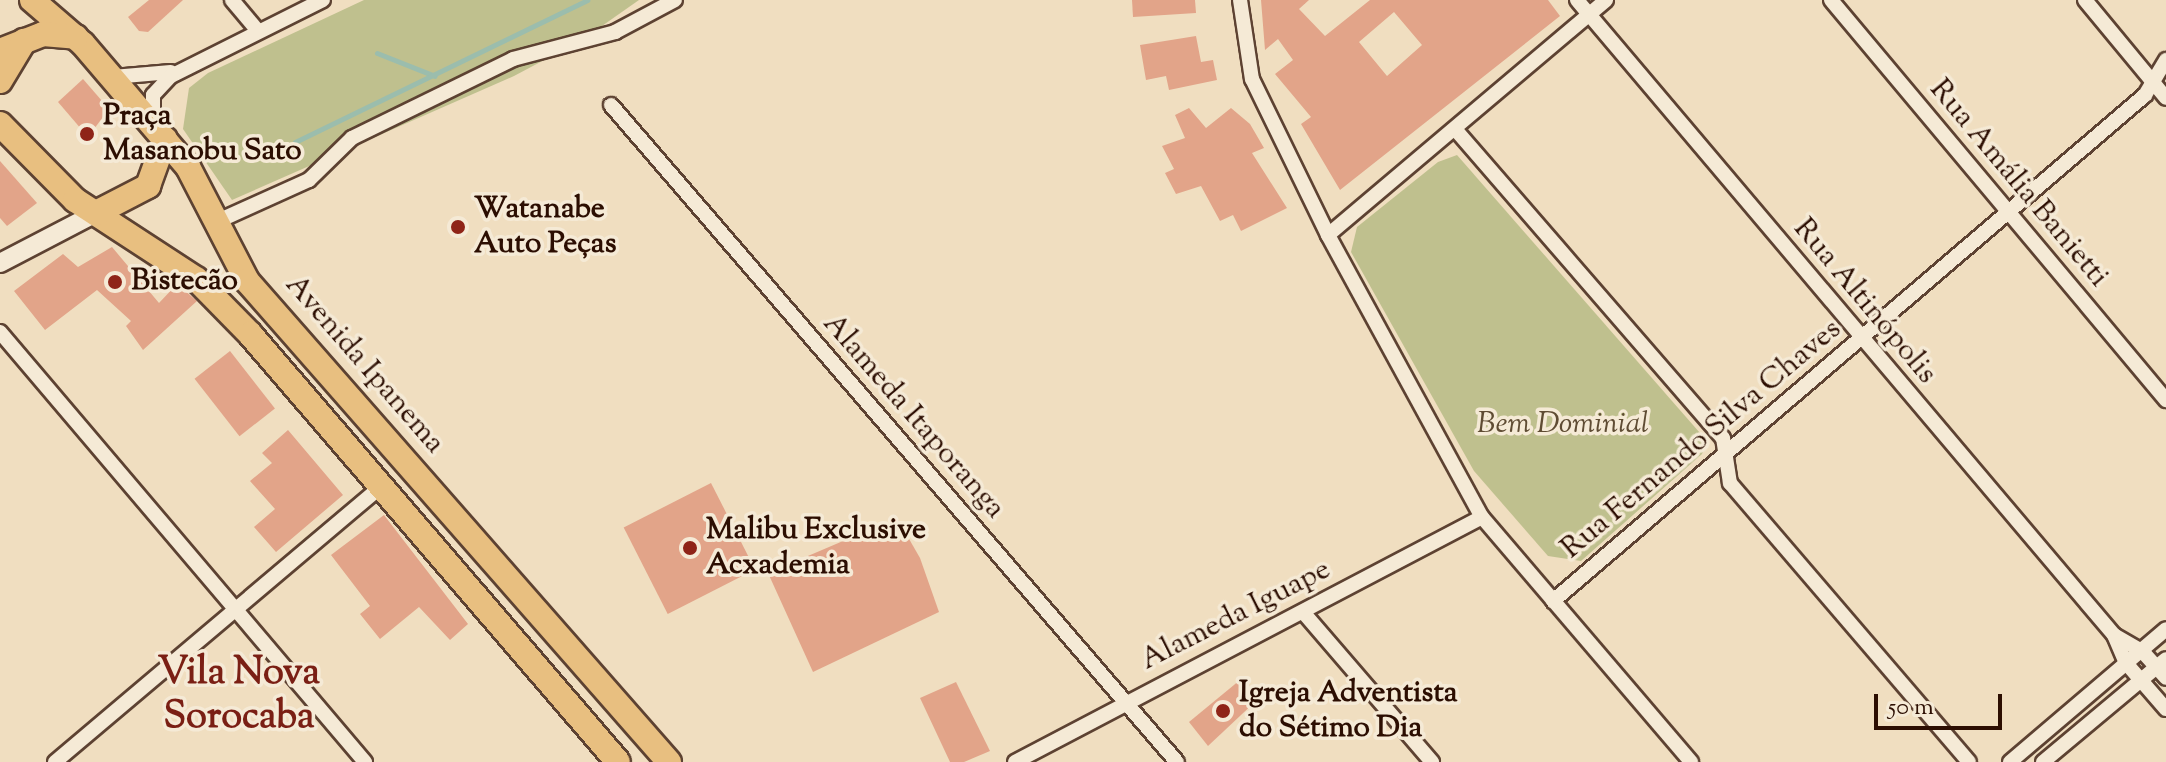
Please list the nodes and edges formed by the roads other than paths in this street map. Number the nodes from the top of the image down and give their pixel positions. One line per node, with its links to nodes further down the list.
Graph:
1 (32, 0): 12 (main road, Avenida Ipanema)
2 (232, 0): 11 (street)
3 (323, 0): 11 (street)
4 (675, 0): 27 (street)
5 (1240, 0): 28 (street)
6 (1577, 0): 10 (street, Rua Altinópolis)
7 (1606, 0): 10 (street)
8 (1831, 0): 26 (street, Rua Amália Banietti)
9 (2085, 0): 19 (street)
10 (1589, 14): 23 (street); 31 (street, Rua Altinópolis)
11 (257, 30): 16 (street)
12 (76, 37): 13 (main road); 17 (main road, Avenida Ipanema)
13 (26, 39): 14 (main road); 18 (main road)
14 (0, 51)
15 (2166, 60): 19 (street, Rua Fernando Silva Chaves)
16 (186, 67): 17 (street); 24 (street)
17 (111, 76): 24 (main road, Avenida Ipanema)
18 (0, 81)
19 (2152, 82): 20 (street); 26 (street, Rua Fernando Silva Chaves)
20 (2166, 98)
21 (611, 105): 45 (street, Alameda Itaporanga)
22 (0, 124): 25 (main road)
23 (1455, 129): 28 (street); 33 (street)
24 (160, 133): 25 (main road); 27 (main road, Avenida Ipanema)
25 (96, 213): 29 (street); 34 (main road)
26 (2007, 213): 31 (street, Rua Fernando Silva Chaves); 32 (street, Rua Amália Banietti)
27 (218, 221): 50 (main road, Avenida Ipanema)
28 (1328, 235): 35 (street)
29 (0, 263)
30 (0, 332): 37 (street)
31 (1861, 339): 33 (street, Rua Fernando Silva Chaves); 40 (street, Rua Altinópolis)
32 (2166, 400)
33 (1728, 456): 36 (street, Rua Fernando Silva Chaves); 55 (street)
34 (380, 487): 37 (street); 49 (main road)
35 (1482, 517): 36 (street); 38 (street, Alameda Iguape)
36 (1553, 601): 54 (street)
37 (236, 610): 47 (street); 48 (street)
38 (1303, 612): 45 (street, Alameda Iguape); 53 (street)
39 (2166, 629): 41 (street)
40 (2114, 635): 41 (street, Rua Altinópolis); 42 (street, Rua Altinópolis)
41 (2142, 651): 42 (street); 43 (street, Rua Altinópolis)
42 (2126, 663): 44 (street, Rua Altinópolis); 56 (street)
43 (2163, 668): 44 (street)
44 (2141, 679): 46 (street, Rua Altinópolis); 57 (street)
45 (1127, 703): 51 (street, Alameda Iguape); 52 (street, Alameda Itaporanga)
46 (2166, 709)
47 (55, 762)
48 (365, 762)
49 (618, 762)
50 (669, 762)
51 (1015, 762)
52 (1177, 762)
53 (1432, 762)
54 (1691, 762)
55 (1969, 762)
56 (2010, 762)
57 (2043, 762)

